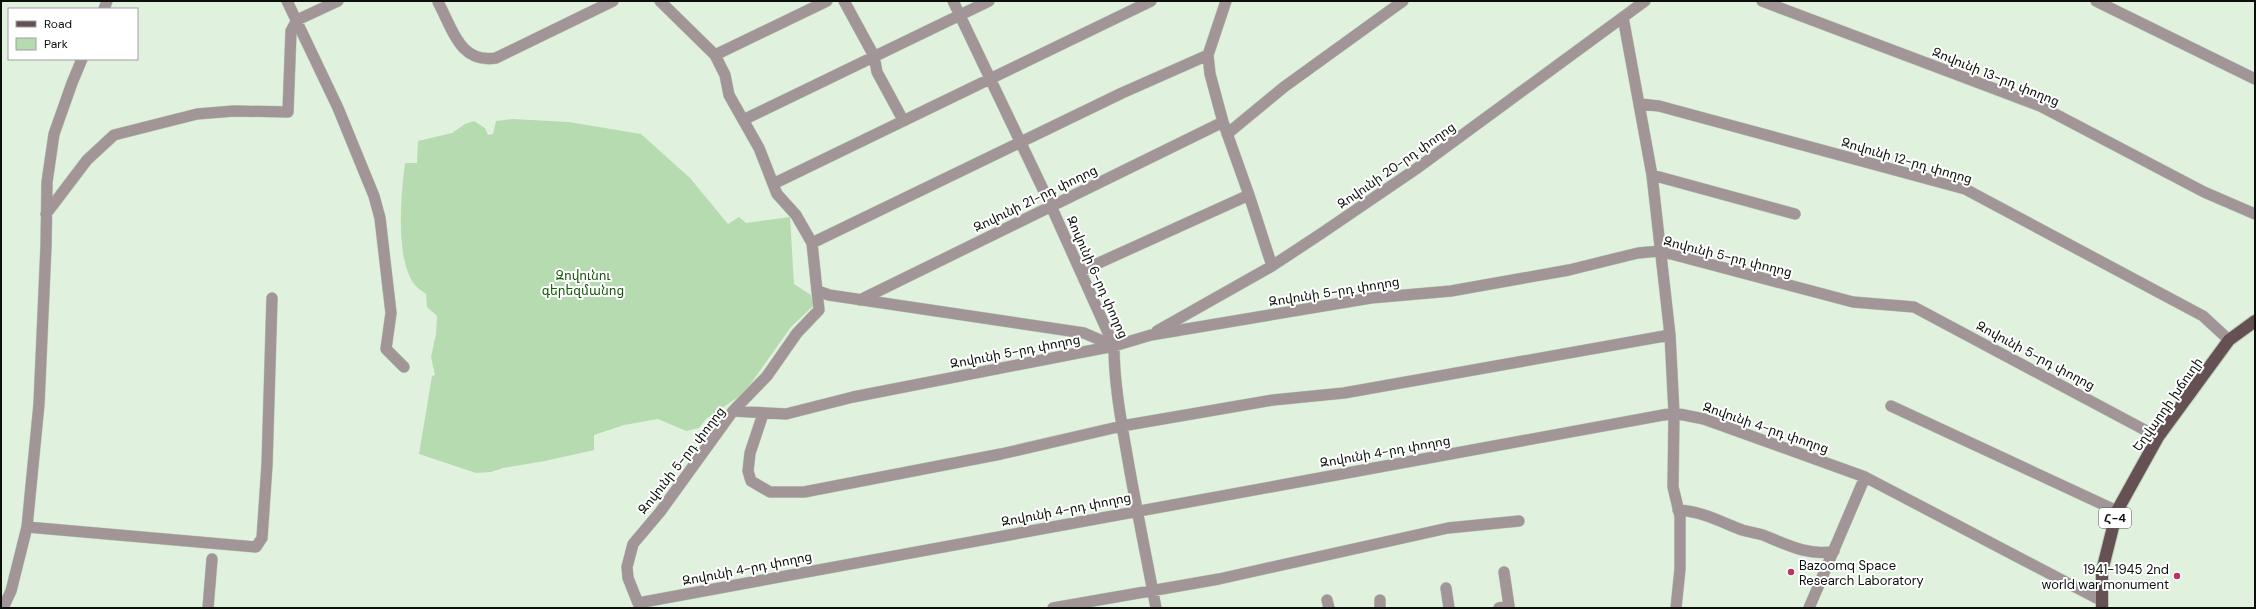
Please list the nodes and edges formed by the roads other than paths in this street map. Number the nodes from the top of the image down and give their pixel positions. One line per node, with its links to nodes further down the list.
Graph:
1 (287, 1): 18 (street)
2 (338, 1): 18 (street)
3 (613, 1): 15 (street)
4 (660, 1): 19 (street)
5 (827, 1): 19 (street)
6 (844, 1): 21 (street)
7 (953, 1): 16 (street, Զովունի 6-րդ փողոց)
8 (989, 1): 16 (street)
9 (1151, 1): 23 (street)
10 (1226, 1): 20 (street)
11 (1403, 1): 29 (street)
12 (1645, 1): 17 (street, Զովունի 20-րդ փողոց)
13 (1762, 1): 37 (street, Զովունի 13-րդ փողոց)
14 (2096, 1): 24 (street)
15 (438, 2)
16 (959, 15): 21 (street); 23 (street, Զովունի 6-րդ փողոց)
17 (1623, 17): 25 (street); 40 (street, Զովունի 20-րդ փողոց)
18 (297, 20): 35 (street); 50 (street)
19 (715, 55): 26 (street)
20 (1208, 55): 28 (street); 30 (street)
21 (874, 56): 26 (street); 27 (street)
22 (82, 60): 35 (street)
23 (990, 78): 27 (street); 30 (street, Զովունի 6-րդ փողոց)
24 (2255, 79)
25 (1640, 104): 31 (street); 48 (street, Զովունի 12-րդ փողոց)
26 (743, 120): 32 (street)
27 (903, 120): 32 (street)
28 (1223, 122): 29 (street); 34 (street, Զովունի 21-րդ փողոց)
29 (1227, 134): 33 (street)
30 (1020, 142): 34 (street, Զովունի 6-րդ փողոց); 38 (street)
31 (1652, 175): 36 (street); 39 (street)
32 (773, 184): 38 (street)
33 (1250, 195): 40 (street); 41 (street)
34 (1051, 206): 41 (street, Զովունի 6-րդ փողոց); 44 (street, Զովունի 21-րդ փողոց)
35 (46, 214): 62 (street)
36 (1795, 214)
37 (2255, 214)
38 (812, 243): 42 (street)
39 (1660, 251): 46 (street, Զովունի 5-րդ փողոց); 47 (street); 56 (street, Զովունի 5-րդ փողոց)
40 (1272, 266): 46 (street, Զովունի 20-րդ փողոց)
41 (1081, 272): 49 (street, Զովունի 6-րդ փողոց)
42 (818, 291): 44 (street); 52 (street)
43 (272, 298): 62 (street)
44 (860, 300): 49 (street)
45 (2255, 321): 48 (main road, Եղվարդի խճուղի / Հ-4)
46 (1151, 335): 49 (street, Զովունի 5-րդ փողոց)
47 (1670, 335): 53 (street); 55 (street)
48 (2228, 340): 56 (main road, Եղվարդի խճուղի / Հ-4)
49 (1114, 346): 54 (street, Զովունի 5-րդ փողոց); 55 (street, Զովունի 6-րդ փողոց)
50 (404, 367)
51 (1891, 406): 60 (street)
52 (733, 411): 54 (street, Զովունի 5-րդ փողոց); 68 (street, Զովունի 5-րդ փողոց)
53 (1674, 413): 57 (street, Զովունի 4-րդ փողոց); 58 (street, Զովունի 4-րդ փողոց); 59 (street)
54 (763, 414): 55 (street)
55 (1122, 426): 58 (street, Զովունի 6-րդ փողոց)
56 (2158, 437): 60 (main road, Եղվարդի խճուղի / Հ-4)
57 (1865, 477): 63 (street); 69 (street, Զովունի 4-րդ փողոց)
58 (1136, 510): 67 (street, Զովունի 6-րդ փողոց); 68 (street, Զովունի 4-րդ փողոց)
59 (1678, 510): 63 (street); 76 (street)
60 (2117, 511): 69 (main road, Եղվարդի խճուղի / Հ-4)
61 (1519, 521): 67 (street)
62 (27, 528): 70 (street)
63 (1834, 551): 77 (street)
64 (212, 559): 71 (street)
65 (1504, 572): 75 (street)
66 (1446, 588): 74 (street)
67 (1153, 591): 72 (street); 73 (street, Զովունի 6-րդ փողոց)
68 (638, 605)
69 (2102, 605)
70 (3, 608)
71 (208, 608)
72 (1053, 608)
73 (1156, 608)
74 (1449, 608)
75 (1499, 608)
76 (1676, 608)
77 (1809, 608)

